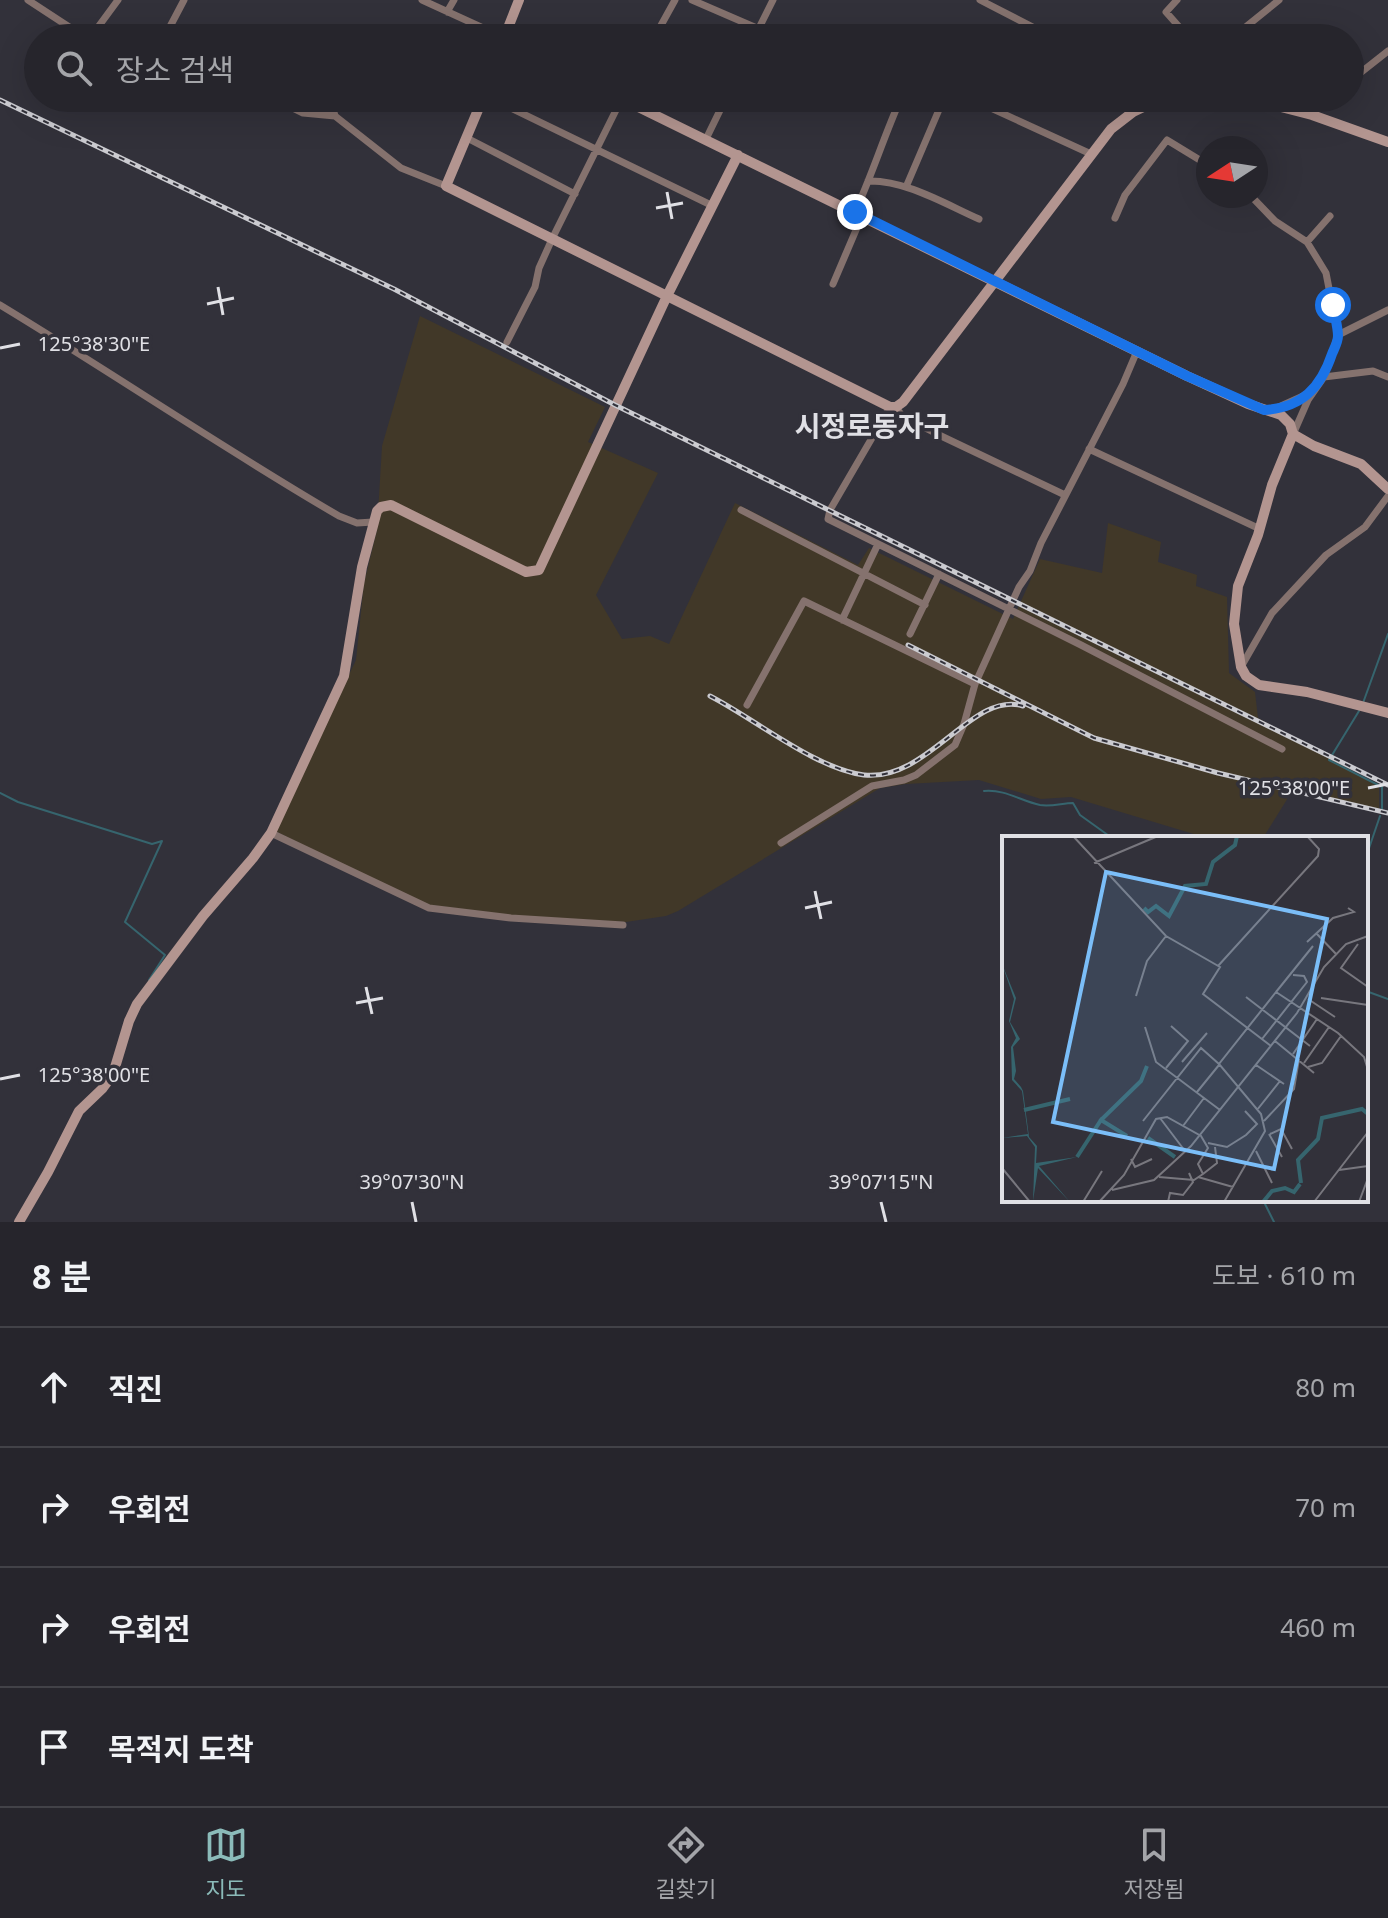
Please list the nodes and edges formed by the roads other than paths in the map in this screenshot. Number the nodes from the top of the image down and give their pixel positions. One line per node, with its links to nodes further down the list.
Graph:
1 (28, 0): 14 (street)
2 (118, 0): 15 (street)
3 (184, 0): 16 (street)
4 (422, 0): 13 (street)
5 (454, 0): 13 (street)
6 (519, 0): 18 (street)
7 (675, 0): 19 (street)
8 (692, 0): 20 (street)
9 (773, 0): 21 (street)
10 (980, 0): 22 (street)
11 (1177, 0): 23 (street)
12 (1279, 0): 24 (street)
13 (447, 12): 17 (street)
14 (66, 24)
15 (99, 24)
16 (171, 24)
17 (474, 24)
18 (510, 24)
19 (662, 24)
20 (747, 24)
21 (761, 24)
22 (1027, 24)
23 (1177, 24)
24 (1249, 24)
25 (1388, 51): 26 (street)
26 (1364, 70)
27 (301, 112): 41 (street)
28 (334, 112): 41 (street)
29 (477, 112): 42 (street)
30 (519, 112): 45 (street)
31 (614, 112): 45 (street)
32 (650, 112): 43 (street)
33 (719, 112): 43 (street)
34 (895, 112): 49 (street)
35 (938, 112): 51 (street)
36 (1000, 112): 46 (street)
37 (1131, 112): 46 (street)
38 (1301, 112): 40 (street)
39 (1315, 112): 40 (street)
40 (1312, 115): 44 (street)
41 (335, 116): 50 (street)
42 (467, 138): 50 (street); 52 (street)
43 (706, 139): 47 (street)
44 (1388, 142)
45 (597, 149): 52 (street); 53 (street)
46 (1091, 154): 61 (street)
47 (738, 155): 53 (street); 55 (street)
48 (1196, 158): 57 (street)
49 (868, 181): 51 (street); 55 (street)
50 (446, 186): 59 (street)
51 (906, 187): 58 (street)
52 (575, 194): 59 (street)
53 (713, 206): 63 (street)
54 (1263, 208): 60 (street)
55 (858, 214): 61 (street); 62 (street)
56 (1330, 216): 60 (street)
57 (1115, 218)
58 (979, 219)
59 (553, 237): 63 (street); 67 (street)
60 (1307, 242): 66 (street)
61 (994, 281): 68 (street); 72 (street)
62 (833, 284)
63 (667, 296): 72 (street); 80 (street)
64 (0, 305): 80 (street)
65 (1388, 310): 66 (street)
66 (1338, 335): 69 (street)
67 (507, 342)
68 (1137, 351): 73 (street); 75 (street)
69 (1324, 377): 70 (street); 71 (street)
70 (1388, 377)
71 (1313, 391): 73 (street); 74 (street)
72 (893, 407): 77 (street); 82 (street)
73 (1264, 410): 74 (street)
74 (1293, 434): 76 (street); 81 (street)
75 (1089, 449): 77 (street); 81 (street)
76 (1388, 489)
77 (1065, 495): 86 (street)
78 (1388, 496): 89 (street)
79 (741, 510): 83 (street)
80 (373, 522): 94 (street)
81 (1260, 529): 89 (street)
82 (878, 544): 83 (street); 84 (street)
83 (864, 573): 85 (street); 87 (street)
84 (939, 574): 85 (street); 86 (street)
85 (925, 605): 88 (street)
86 (1010, 611): 90 (street); 93 (street)
87 (842, 620): 90 (street); 91 (street)
88 (910, 634)
89 (1241, 667): 92 (street)
90 (975, 684): 95 (street)
91 (747, 705)
92 (1388, 713)
93 (1282, 749)
94 (271, 833): 96 (street); 97 (street)
95 (781, 843)
96 (623, 925)
97 (19, 1222)

